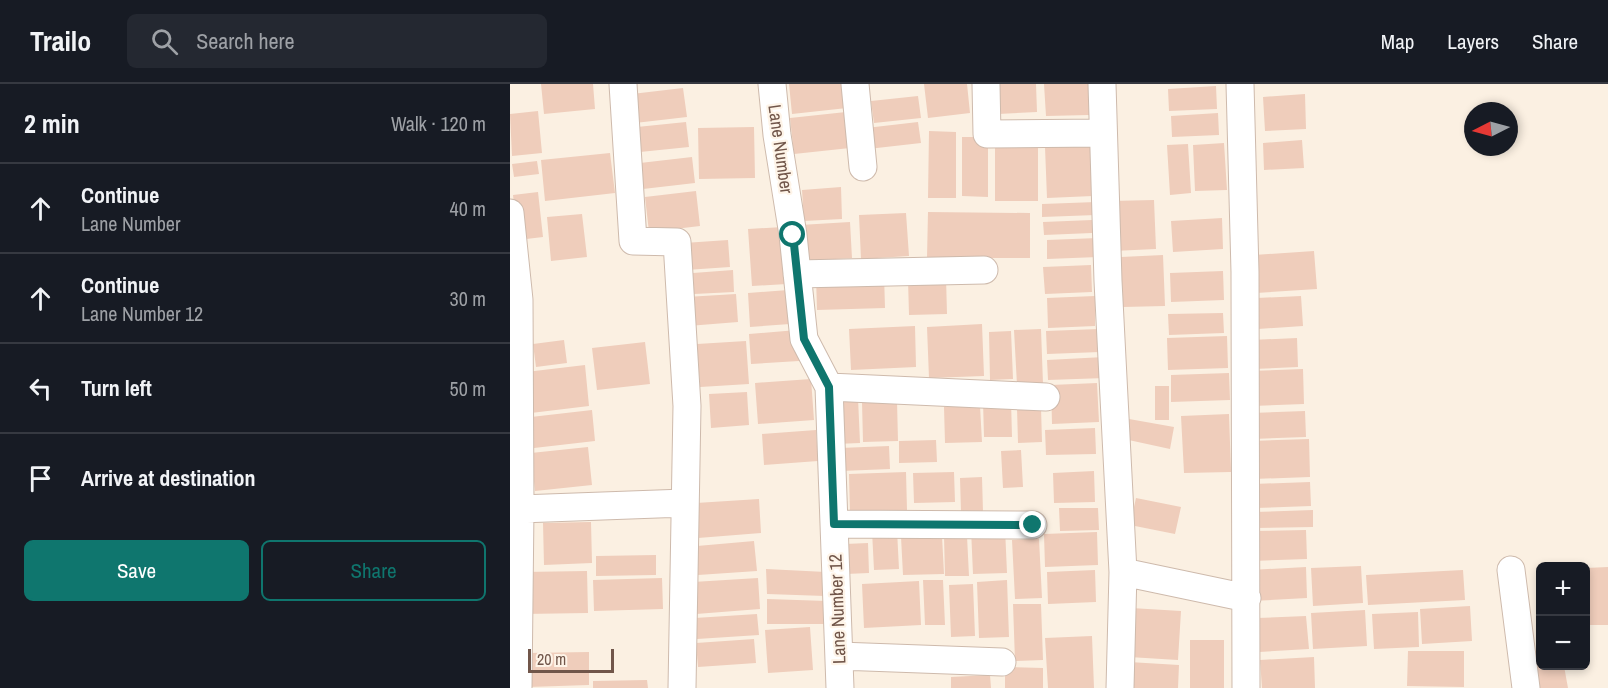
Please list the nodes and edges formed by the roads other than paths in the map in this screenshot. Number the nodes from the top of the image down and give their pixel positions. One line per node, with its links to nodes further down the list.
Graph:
1 (623, 84): 14 (street)
2 (772, 84): 11 (street, Lane Number)
3 (855, 84): 8 (street)
4 (986, 84): 7 (street)
5 (1102, 84): 7 (street)
6 (1240, 84): 20 (street)
7 (1103, 133): 19 (street)
8 (863, 167)
9 (510, 213): 15 (street)
10 (984, 270): 11 (street)
11 (797, 274): 12 (street, Lane Number)
12 (829, 387): 13 (street); 16 (street, Lane Number 12)
13 (1046, 397)
14 (685, 503): 15 (street); 24 (street)
15 (520, 509): 23 (street)
16 (834, 524): 17 (street); 21 (street, Lane Number 12)
17 (1033, 525)
18 (1511, 570): 28 (street)
19 (1123, 572): 20 (street); 26 (street)
20 (1247, 598): 27 (street)
21 (839, 656): 22 (street); 25 (street, Lane Number 12)
22 (1002, 662)
23 (518, 688)
24 (682, 688)
25 (840, 688)
26 (1120, 688)
27 (1246, 688)
28 (1526, 688)

